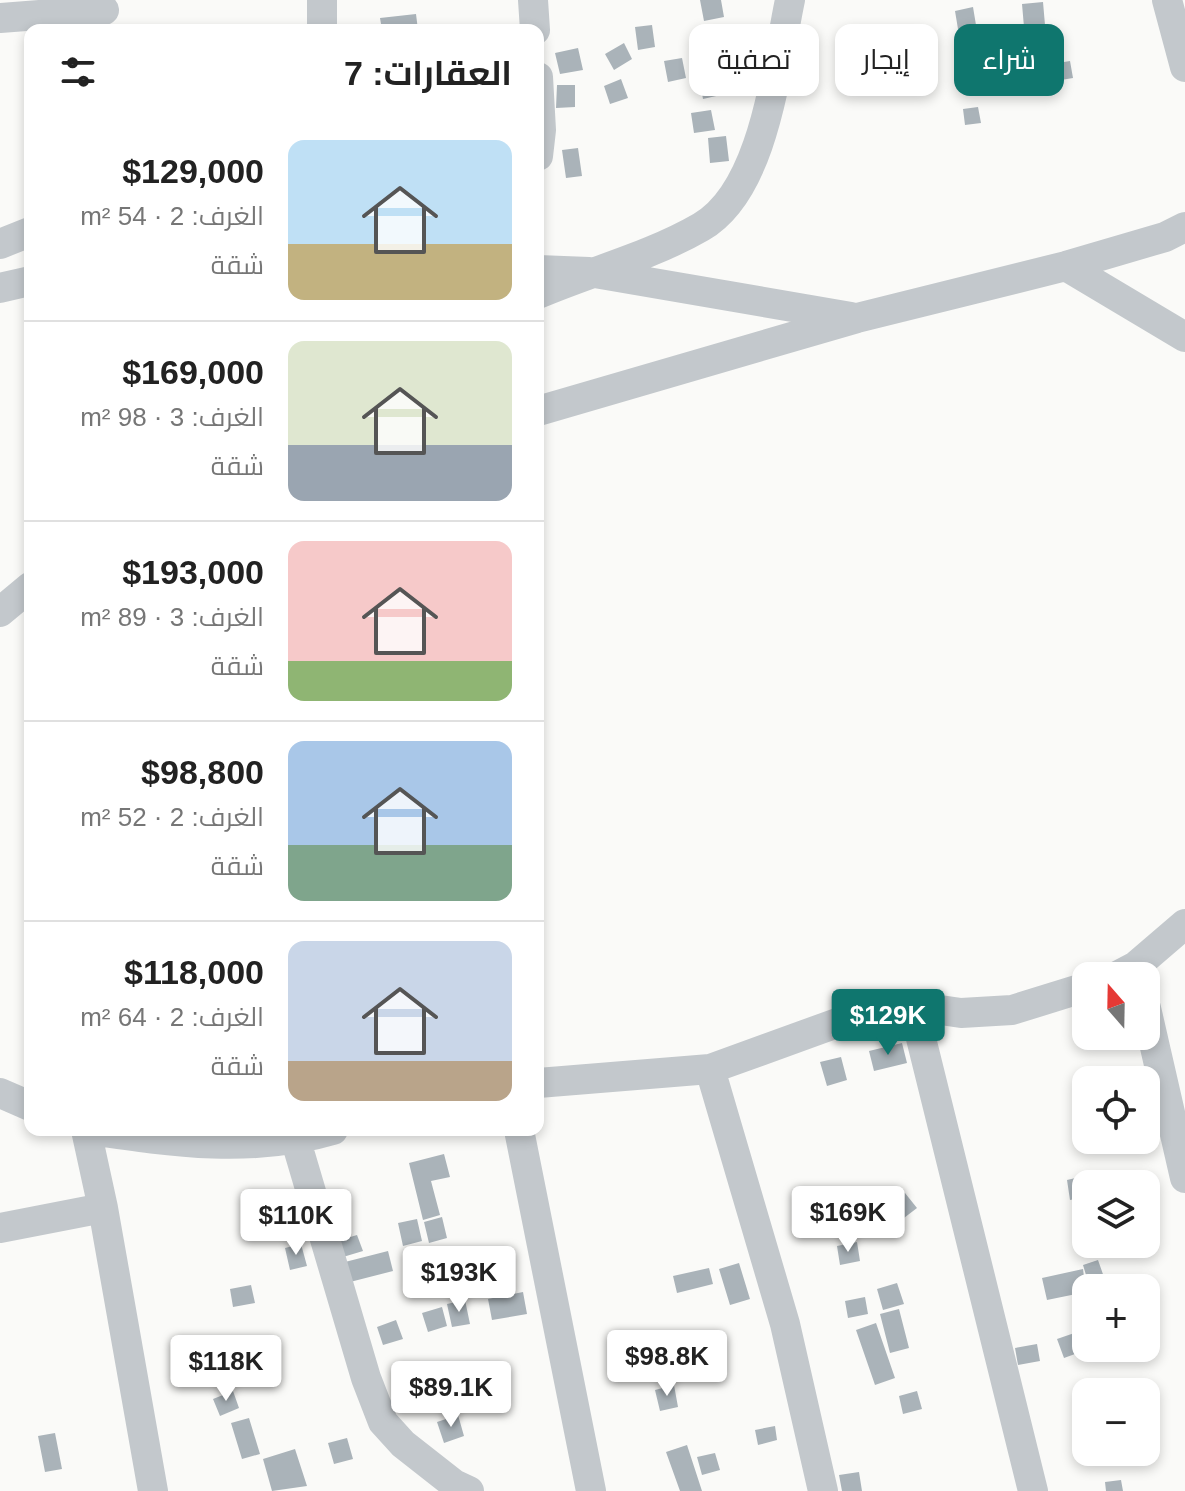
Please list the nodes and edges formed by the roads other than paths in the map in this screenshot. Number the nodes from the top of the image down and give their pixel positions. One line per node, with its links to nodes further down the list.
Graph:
1 (322, 0): 7 (street)
2 (533, 0): 8 (street)
3 (790, 0): 17 (street)
4 (1167, 0): 9 (street)
5 (105, 13): 6 (street)
6 (0, 18)
7 (322, 24)
8 (535, 24)
9 (1185, 67)
10 (1185, 227): 15 (street)
11 (24, 234): 12 (street)
12 (0, 244)
13 (0, 264): 14 (street)
14 (24, 265)
15 (1066, 266): 21 (street); 22 (street)
16 (544, 270): 17 (street)
17 (589, 272): 20 (street); 21 (street)
18 (24, 282): 19 (street)
19 (0, 288)
20 (544, 291)
21 (857, 318): 23 (street)
22 (1185, 337)
23 (544, 409)
24 (24, 575): 25 (street)
25 (0, 582)
26 (24, 592): 27 (street)
27 (0, 612)
28 (1185, 924): 29 (street)
29 (1142, 962)
30 (1072, 991): 31 (street)
31 (913, 1006): 33 (street); 49 (street)
32 (1156, 1050): 42 (street)
33 (710, 1069): 34 (street); 48 (street)
34 (544, 1083)
35 (0, 1093): 36 (street)
36 (24, 1103)
37 (89, 1136): 43 (street)
38 (130, 1136): 41 (street)
39 (313, 1136): 41 (street)
40 (520, 1136): 47 (street)
41 (296, 1141): 46 (street)
42 (1185, 1178)
43 (103, 1208): 44 (street); 45 (street)
44 (0, 1228)
45 (153, 1491)
46 (469, 1491)
47 (591, 1491)
48 (823, 1491)
49 (1033, 1491)

